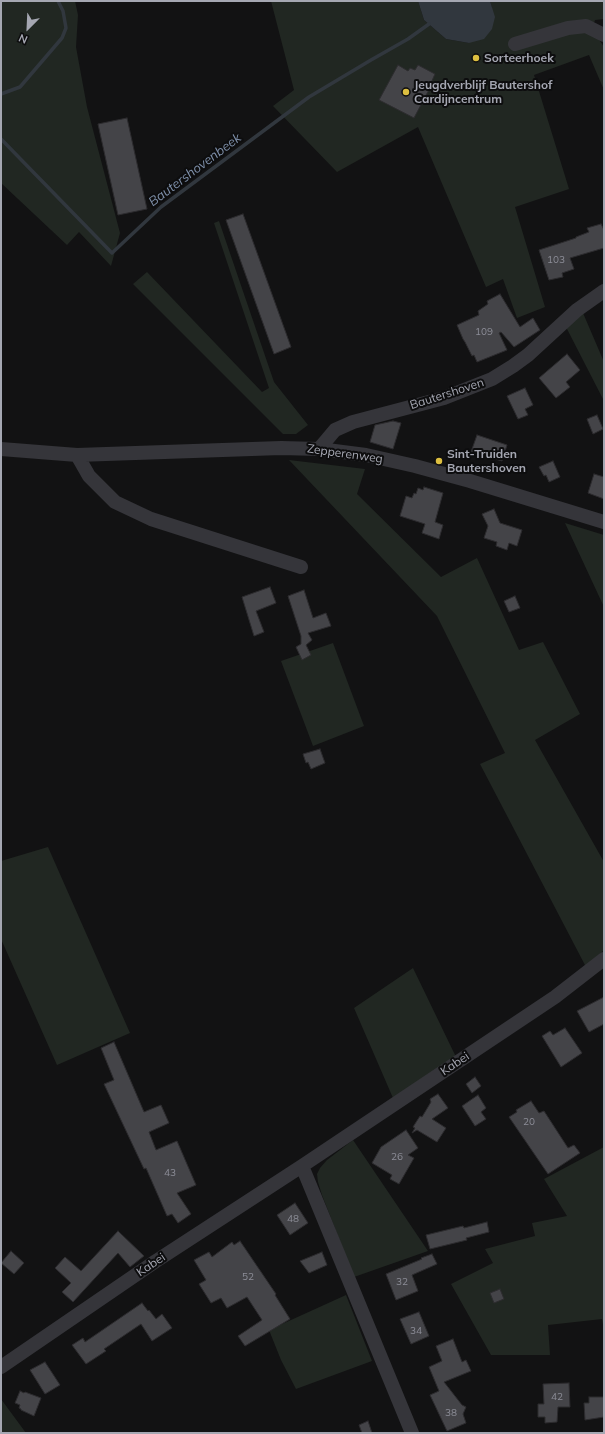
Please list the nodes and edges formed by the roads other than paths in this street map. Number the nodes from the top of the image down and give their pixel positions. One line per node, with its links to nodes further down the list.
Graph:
1 (604, 35): 2 (street)
2 (515, 44)
3 (604, 291): 5 (street, Bautershoven)
4 (1, 449): 6 (street, Zepperenweg)
5 (319, 449): 6 (street, Zepperenweg); 7 (street, Zepperenweg)
6 (77, 455): 8 (street)
7 (604, 522)
8 (302, 567)
9 (604, 959): 10 (street, Kabei)
10 (302, 1166): 11 (street, Kabei); 12 (street)
11 (1, 1367)
12 (412, 1433)

